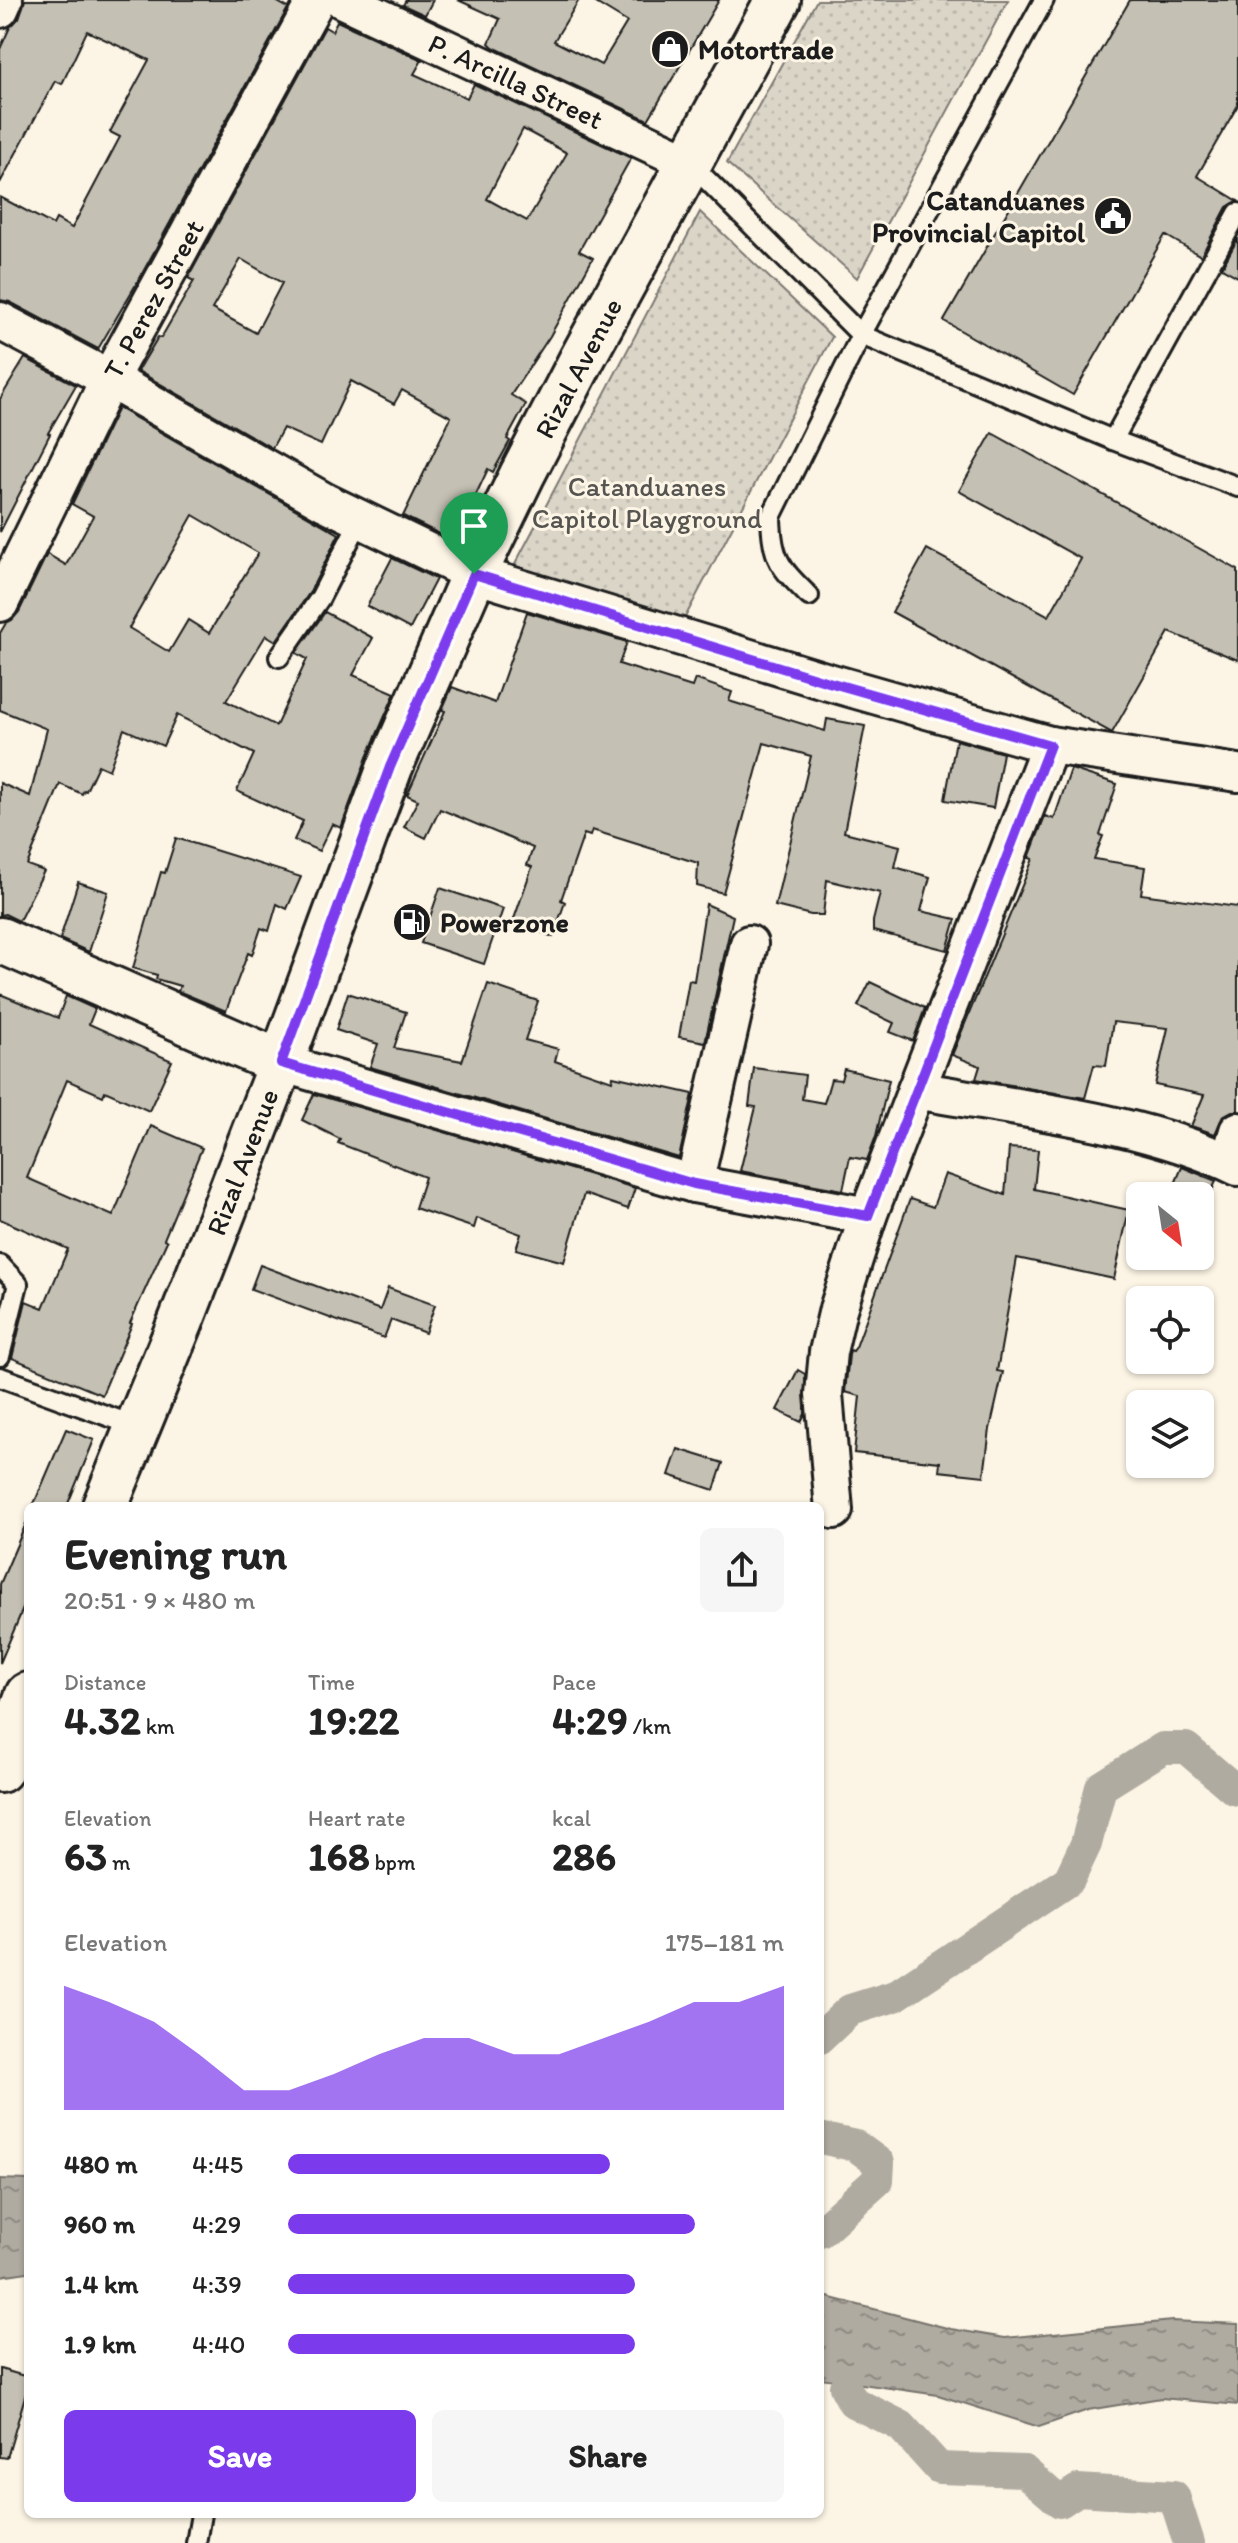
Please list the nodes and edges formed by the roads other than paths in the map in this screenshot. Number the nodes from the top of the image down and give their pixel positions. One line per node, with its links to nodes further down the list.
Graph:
1 (4, 0): 6 (street)
2 (316, 0): 11 (street, T. Perez Street)
3 (343, 0): 7 (street, P. Arcilla Street)
4 (778, 0): 7 (main road, Rizal Avenue)
5 (1044, 0): 10 (lane)
6 (0, 9)
7 (689, 162): 10 (lane); 15 (main road, Rizal Avenue)
8 (1238, 213): 12 (lane)
9 (0, 321): 11 (street)
10 (861, 335): 12 (lane); 16 (lane)
11 (109, 379): 14 (street); 17 (street, T. Perez Street)
12 (1113, 440): 13 (lane)
13 (1238, 487)
14 (361, 518): 15 (street); 18 (lane)
15 (474, 574): 19 (street); 23 (main road, Rizal Avenue)
16 (809, 596)
17 (0, 603)
18 (279, 657)
19 (1050, 745): 20 (street); 24 (street)
20 (1238, 773)
21 (0, 940): 23 (main road)
22 (749, 944): 26 (street)
23 (281, 1063): 26 (street); 31 (main road, Rizal Avenue)
24 (916, 1090): 25 (street); 27 (street)
25 (1235, 1154)
26 (694, 1184): 27 (street)
27 (868, 1216): 33 (street)
28 (0, 1265): 29 (lane)
29 (0, 1356)
30 (0, 1377): 31 (lane)
31 (138, 1427): 32 (main road, Rizal Avenue)
32 (107, 1502)
33 (834, 1510)
34 (22, 1697): 35 (main road)
35 (0, 1770)
36 (200, 2518): 37 (lane)
37 (196, 2543)

